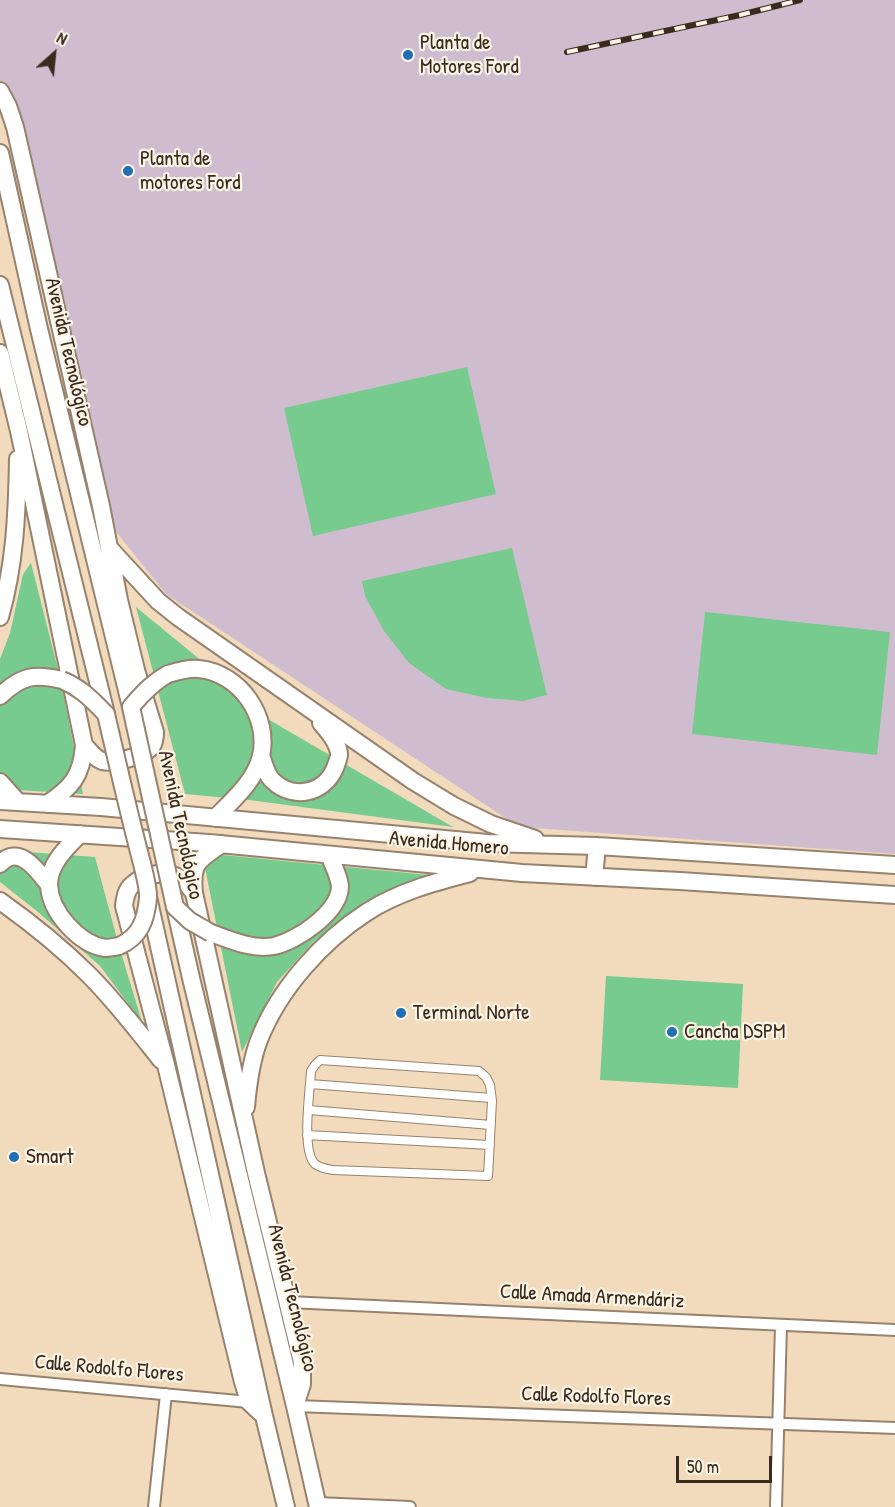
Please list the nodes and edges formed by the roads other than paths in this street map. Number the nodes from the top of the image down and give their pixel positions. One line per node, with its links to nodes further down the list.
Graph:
1 (0, 91): 6 (main road)
2 (0, 153): 10 (main road, Avenida Tecnológico)
3 (0, 285): 11 (main road)
4 (0, 353): 5 (main road)
5 (19, 432): 7 (main road); 12 (main road)
6 (110, 550): 9 (main road); 12 (main road)
7 (0, 617)
8 (0, 696): 11 (main road, bridge)
9 (292, 696): 13 (main road); 22 (main road)
10 (131, 707): 13 (main road, bridge); 34 (main road, Avenida Tecnológico, bridge)
11 (106, 714): 32 (main road, bridge)
12 (84, 745): 17 (main road)
13 (261, 755): 18 (main road)
14 (0, 782): 16 (main road)
15 (0, 801): 16 (main road, Avenida Homero)
16 (18, 802): 17 (main road, Avenida Homero)
17 (47, 804): 18 (main road, Avenida Homero)
18 (208, 817): 22 (main road, Avenida Homero)
19 (0, 829): 20 (main road, Avenida Homero)
20 (80, 834): 21 (main road, Avenida Homero); 29 (main road)
21 (215, 843): 24 (main road, Avenida Homero); 30 (main road)
22 (550, 844): 23 (main road, Avenida Homero)
23 (597, 846): 26 (main road, Avenida Homero); 28 (main road)
24 (330, 855): 27 (main road, Avenida Homero); 34 (main road, bridge)
25 (0, 864): 29 (main road)
26 (895, 865)
27 (482, 870): 28 (main road, Avenida Homero); 39 (main road)
28 (594, 877): 31 (main road, Avenida Homero)
29 (49, 885): 32 (main road, bridge)
30 (194, 894): 35 (main road); 39 (main road)
31 (895, 895)
32 (148, 896): 50 (main road)
33 (0, 901): 35 (main road)
34 (176, 907): 49 (main road, Avenida Tecnológico)
35 (166, 1065): 48 (main road)
36 (310, 1084): 37 (street); 37 (street); 38 (street)
37 (491, 1098): 40 (street)
38 (309, 1110): 40 (street); 41 (street)
39 (245, 1123): 43 (main road)
40 (491, 1125): 42 (street)
41 (307, 1135): 42 (street); 42 (street)
42 (490, 1145)
43 (288, 1302): 44 (street, Calle Amada Armendáriz); 49 (main road)
44 (781, 1325): 45 (street, Calle Amada Armendáriz); 51 (street)
45 (895, 1330)
46 (0, 1378): 47 (street, Calle Rodolfo Flores)
47 (166, 1394): 48 (street, Calle Rodolfo Flores); 54 (street)
48 (249, 1402): 50 (main road)
49 (295, 1406): 51 (street, Calle Rodolfo Flores); 53 (main road, Avenida Tecnológico)
50 (264, 1416): 55 (main road)
51 (779, 1424): 52 (street, Calle Rodolfo Flores); 57 (street)
52 (895, 1428)
53 (317, 1505): 56 (street)
54 (154, 1507)
55 (286, 1507)
56 (410, 1507)
57 (776, 1507)

